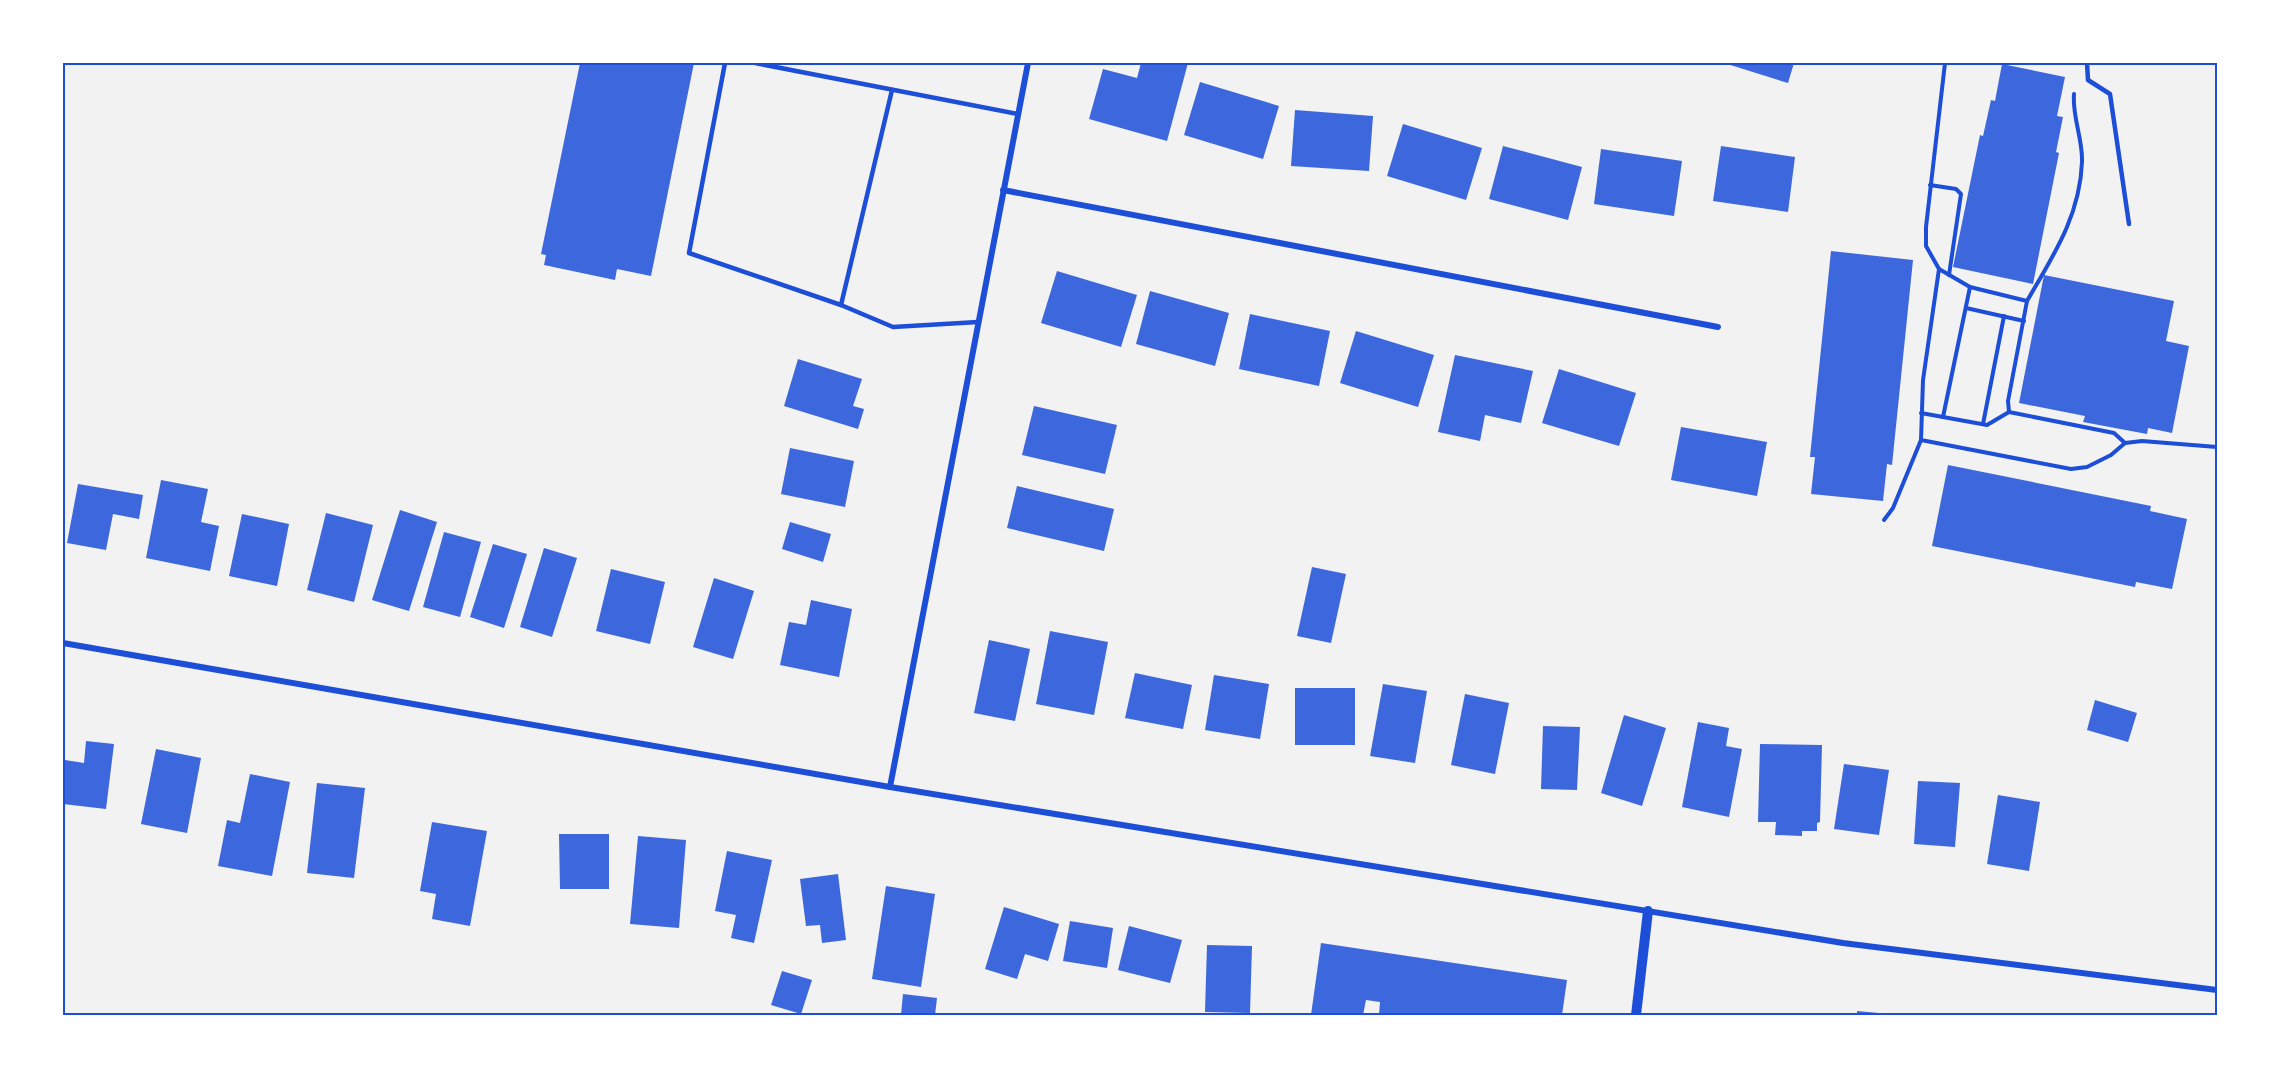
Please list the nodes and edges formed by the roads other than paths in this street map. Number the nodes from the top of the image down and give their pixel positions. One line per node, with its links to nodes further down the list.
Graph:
1 (725, 63): 9 (lane)
2 (755, 63): 5 (lane)
3 (1028, 63): 6 (street)
4 (2087, 63): 8 (lane)
5 (892, 90): 6 (lane); 9 (lane)
6 (1018, 114): 7 (street)
7 (1003, 190): 10 (street); 11 (street)
8 (2129, 224)
9 (841, 305): 10 (lane)
10 (978, 322): 13 (street)
11 (1718, 327)
12 (63, 643): 13 (street)
13 (890, 787): 14 (street)
14 (1648, 911): 15 (street); 16 (street)
15 (2217, 990)
16 (1636, 1015)

